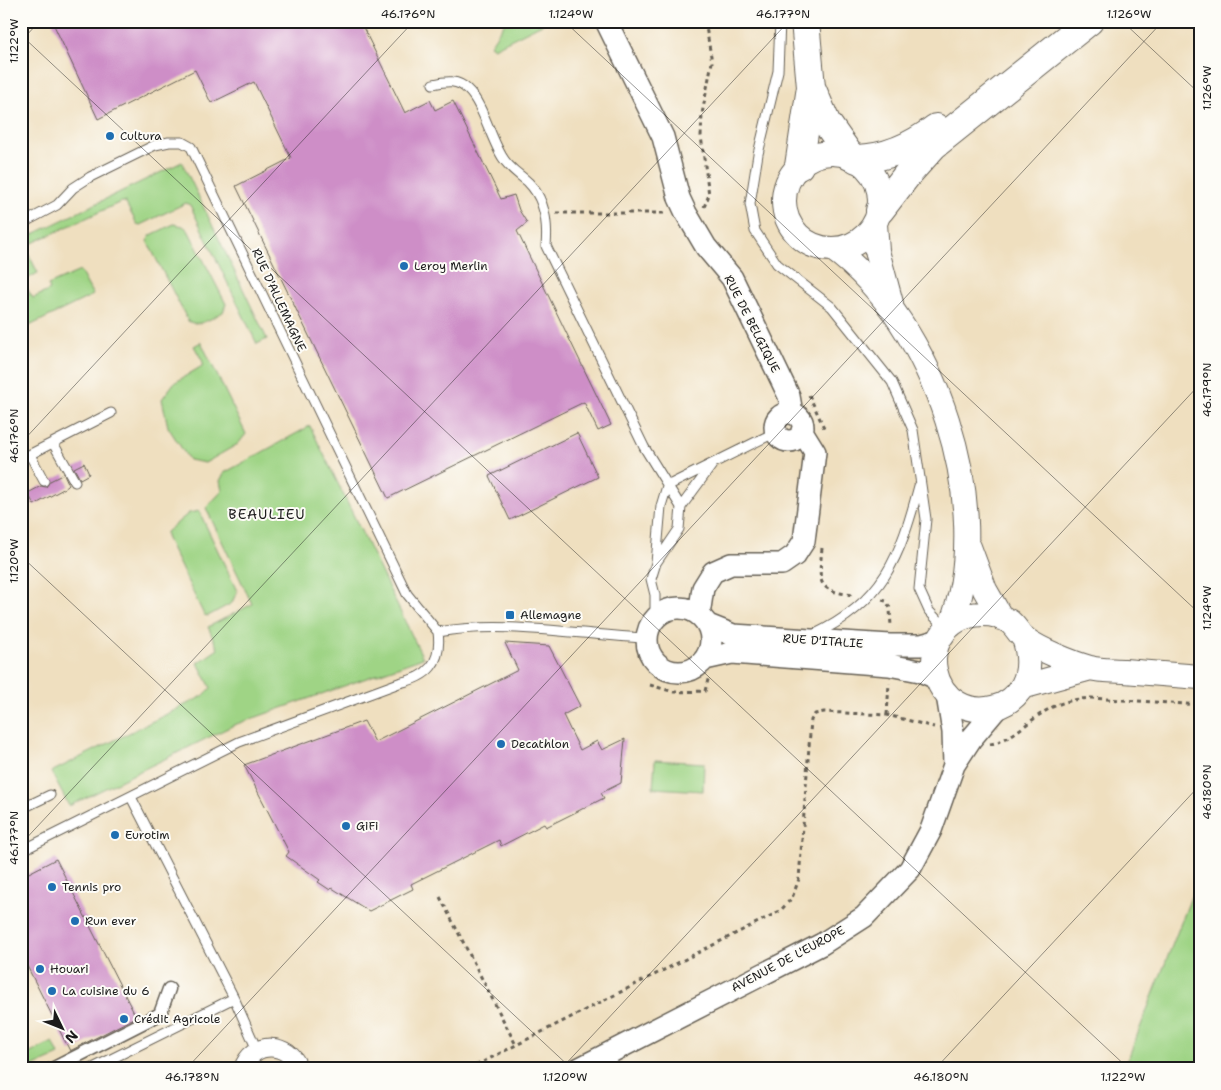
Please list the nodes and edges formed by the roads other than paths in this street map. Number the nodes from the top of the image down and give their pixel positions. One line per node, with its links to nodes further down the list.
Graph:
1 (606, 21): 15 (street, RUE DE BELGIQUE)
2 (780, 21): 23 (lane)
3 (805, 21): 7 (highway)
4 (1063, 21): 8 (highway)
5 (1089, 21): 10 (highway)
6 (433, 84): 24 (lane)
7 (811, 87): 8 (highway); 9 (highway)
8 (854, 158): 9 (main road); 10 (main road)
9 (799, 166): 12 (main road)
10 (877, 217): 12 (main road); 13 (main road)
11 (21, 224): 32 (lane, RUE D'ALLEMAGNE)
12 (833, 249): 13 (main road)
13 (892, 308): 26 (main road)
14 (112, 413): 17 (lane)
15 (797, 422): 16 (street); 29 (street, RUE DE BELGIQUE)
16 (776, 432): 20 (lane)
17 (53, 443): 18 (lane); 22 (lane)
18 (30, 454): 19 (lane); 21 (lane)
19 (21, 459)
20 (714, 463): 24 (lane); 25 (lane)
21 (44, 481)
22 (75, 482)
23 (920, 483): 31 (lane); 34 (lane)
24 (667, 486): 25 (lane); 27 (lane)
25 (681, 507): 27 (lane)
26 (968, 543): 28 (main road); 31 (main road)
27 (656, 564): 30 (lane)
28 (1001, 618): 31 (main road); 33 (main road)
29 (703, 620): 30 (street); 34 (street, RUE D'ITALIE); 35 (street)
30 (651, 629): 32 (lane); 35 (street)
31 (945, 631): 34 (street, RUE D'ITALIE); 38 (main road)
32 (438, 632): 43 (lane)
33 (1024, 638): 36 (main road); 39 (main road)
34 (803, 640)
35 (706, 659): 38 (street, RUE D'ITALIE)
36 (1091, 668): 37 (main road); 39 (main road)
37 (1200, 676)
38 (941, 687): 40 (main road); 41 (street, AVENUE DE L'EUROPE)
39 (1022, 687): 40 (main road)
40 (998, 707): 41 (street)
41 (962, 736): 53 (street, AVENUE DE L'EUROPE)
42 (50, 794): 44 (lane)
43 (131, 797): 45 (lane); 47 (lane)
44 (21, 809)
45 (21, 850)
46 (169, 989): 49 (street)
47 (234, 998): 48 (lane); 50 (lane)
48 (258, 1050): 51 (street); 52 (street)
49 (52, 1069)
50 (91, 1069)
51 (243, 1069)
52 (299, 1069)
53 (578, 1069)

